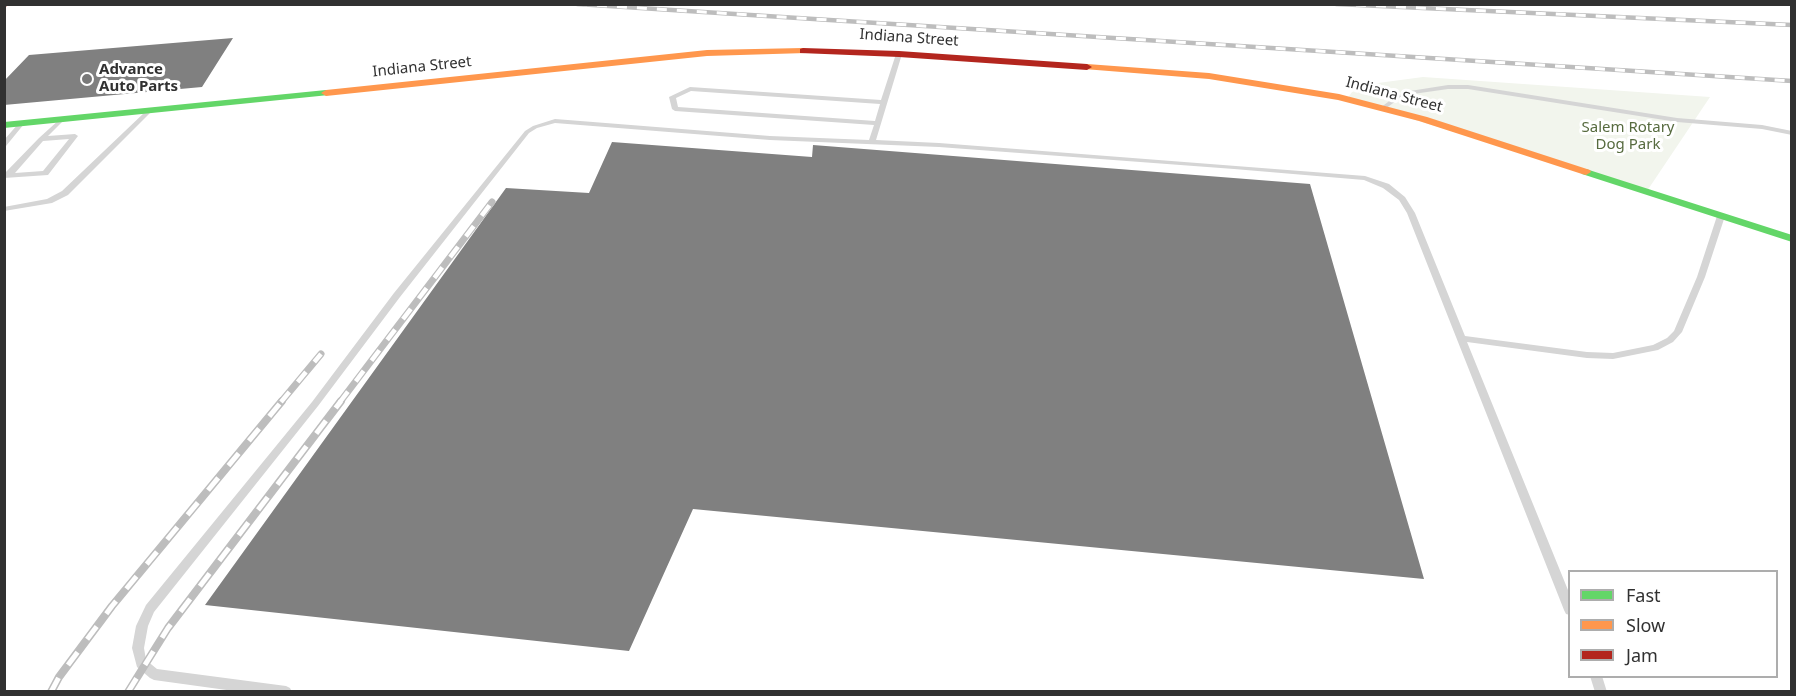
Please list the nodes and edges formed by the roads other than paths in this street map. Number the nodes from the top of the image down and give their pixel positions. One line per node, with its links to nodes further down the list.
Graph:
1 (899, 54): 2 (lane); 3 (street, Indiana Street); 4 (street, Indiana Street)
2 (884, 102): 6 (lane); 6 (lane)
3 (1383, 108): 9 (lane); 15 (street, Indiana Street)
4 (147, 113): 5 (street, Indiana Street); 14 (lane)
5 (60, 121): 7 (street, Indiana Street); 10 (lane)
6 (878, 123): 11 (lane)
7 (21, 124): 8 (street, Indiana Street); 12 (lane)
8 (4, 125)
9 (1791, 133)
10 (41, 140): 13 (lane); 13 (lane)
11 (872, 141): 17 (lane); 19 (lane)
12 (4, 145)
13 (6, 176)
14 (4, 209)
15 (1721, 216): 16 (street, Indiana Street); 17 (lane)
16 (1791, 239)
17 (1460, 338): 18 (lane)
18 (1568, 608)
19 (286, 692)

